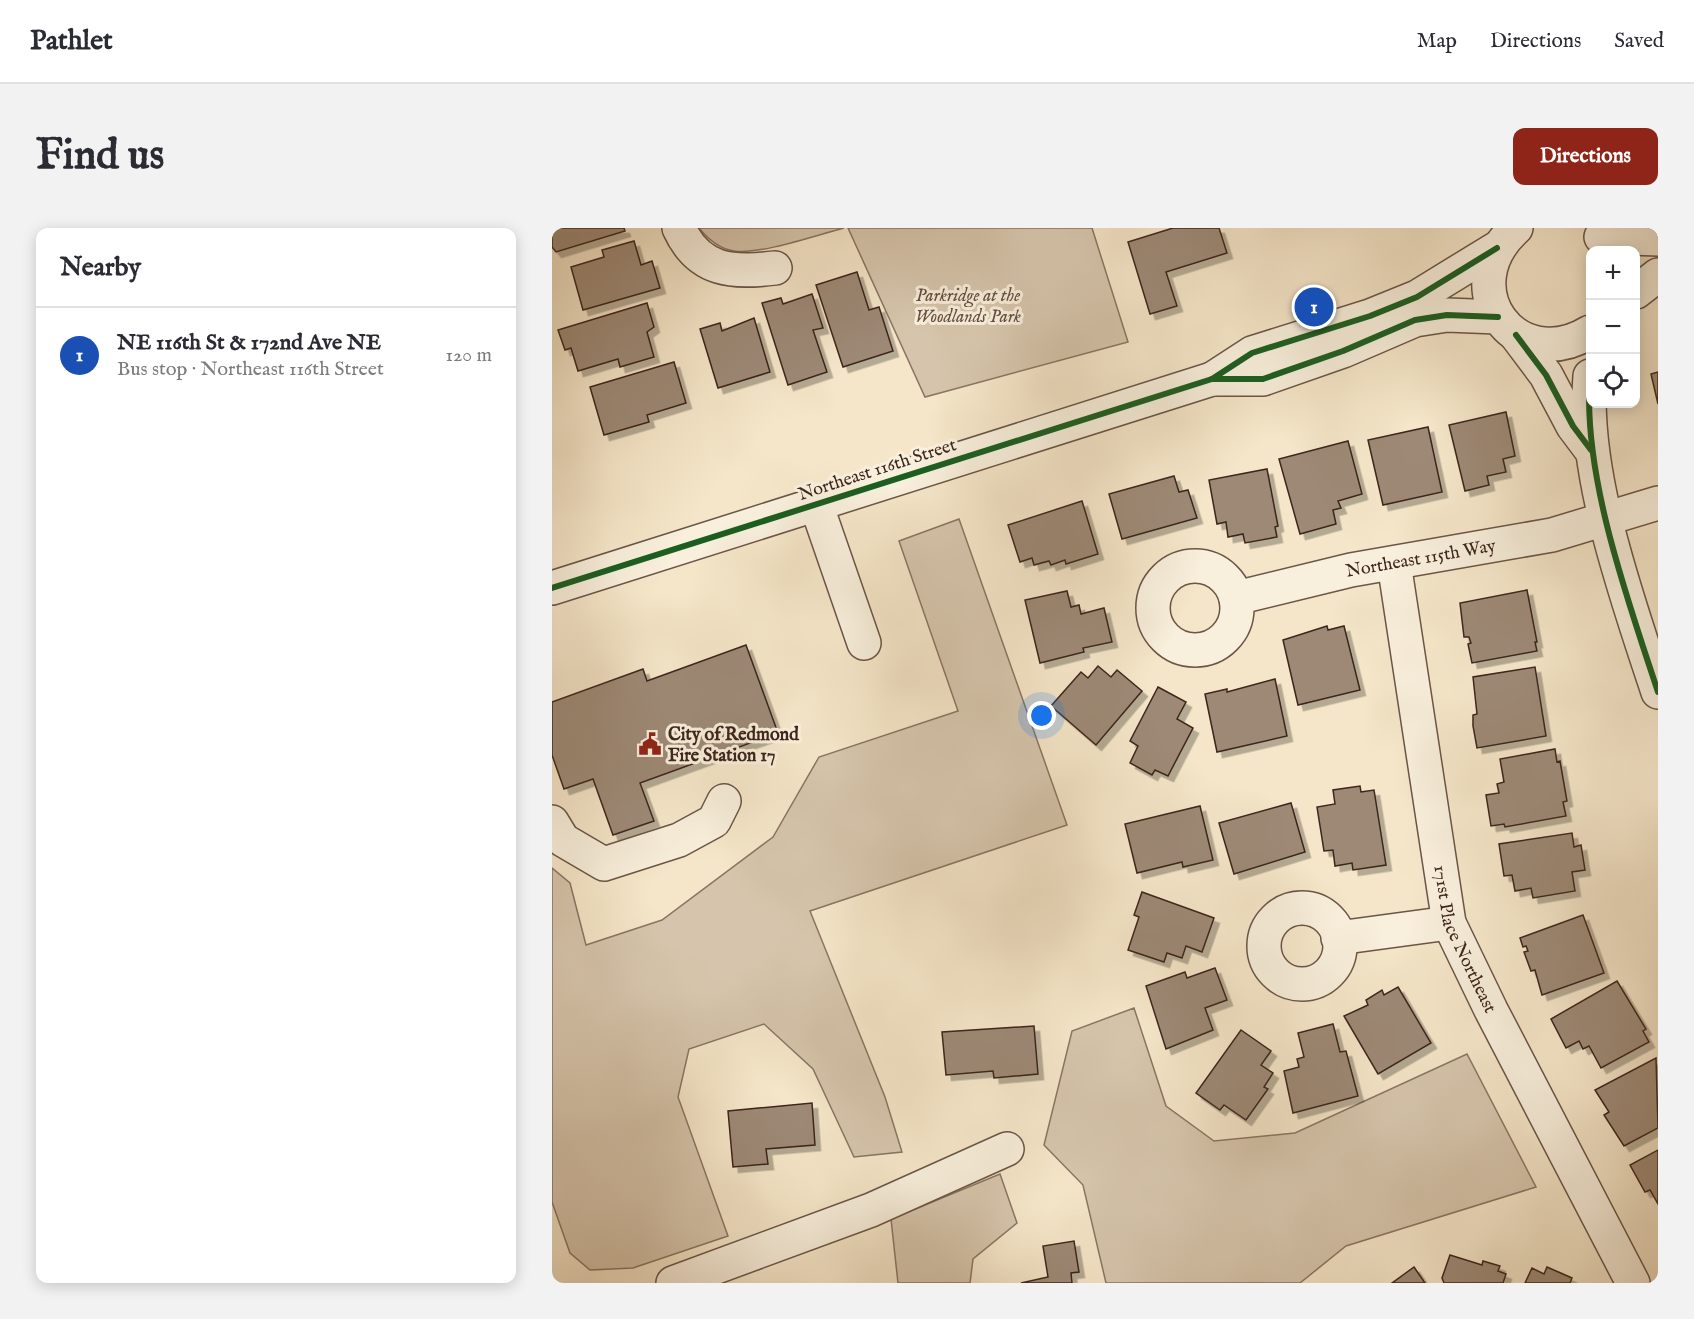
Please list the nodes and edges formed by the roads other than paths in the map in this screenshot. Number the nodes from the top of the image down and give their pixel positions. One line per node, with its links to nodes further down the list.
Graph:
1 (679, 228): 5 (street)
2 (1597, 235): 4 (street)
3 (1505, 236): 8 (street); 10 (street, Northeast 116th Street)
4 (1658, 238)
5 (775, 268)
6 (1658, 275): 7 (street)
7 (1640, 288)
8 (1507, 326): 9 (street, Northeast 116th Street); 10 (street, Northeast 116th Street); 12 (street)
9 (1586, 335)
10 (1212, 380): 14 (street, Northeast 116th Street)
11 (1590, 408): 12 (street)
12 (1591, 450): 15 (street)
13 (1658, 503): 15 (street, Northeast 115th Way)
14 (816, 504): 17 (street, Northeast 116th Street); 19 (street)
15 (1606, 519): 16 (street, Northeast 115th Way); 20 (street)
16 (1394, 563): 18 (street, Northeast 115th Way); 23 (street, 171st Place Northeast)
17 (552, 588)
18 (1236, 598)
19 (864, 643)
20 (1658, 692)
21 (724, 801): 22 (street)
22 (552, 822)
23 (1449, 924): 24 (street); 27 (street, 171st Place Northeast)
24 (1338, 938)
25 (1007, 1149): 26 (street)
26 (673, 1283)
27 (1633, 1283)

